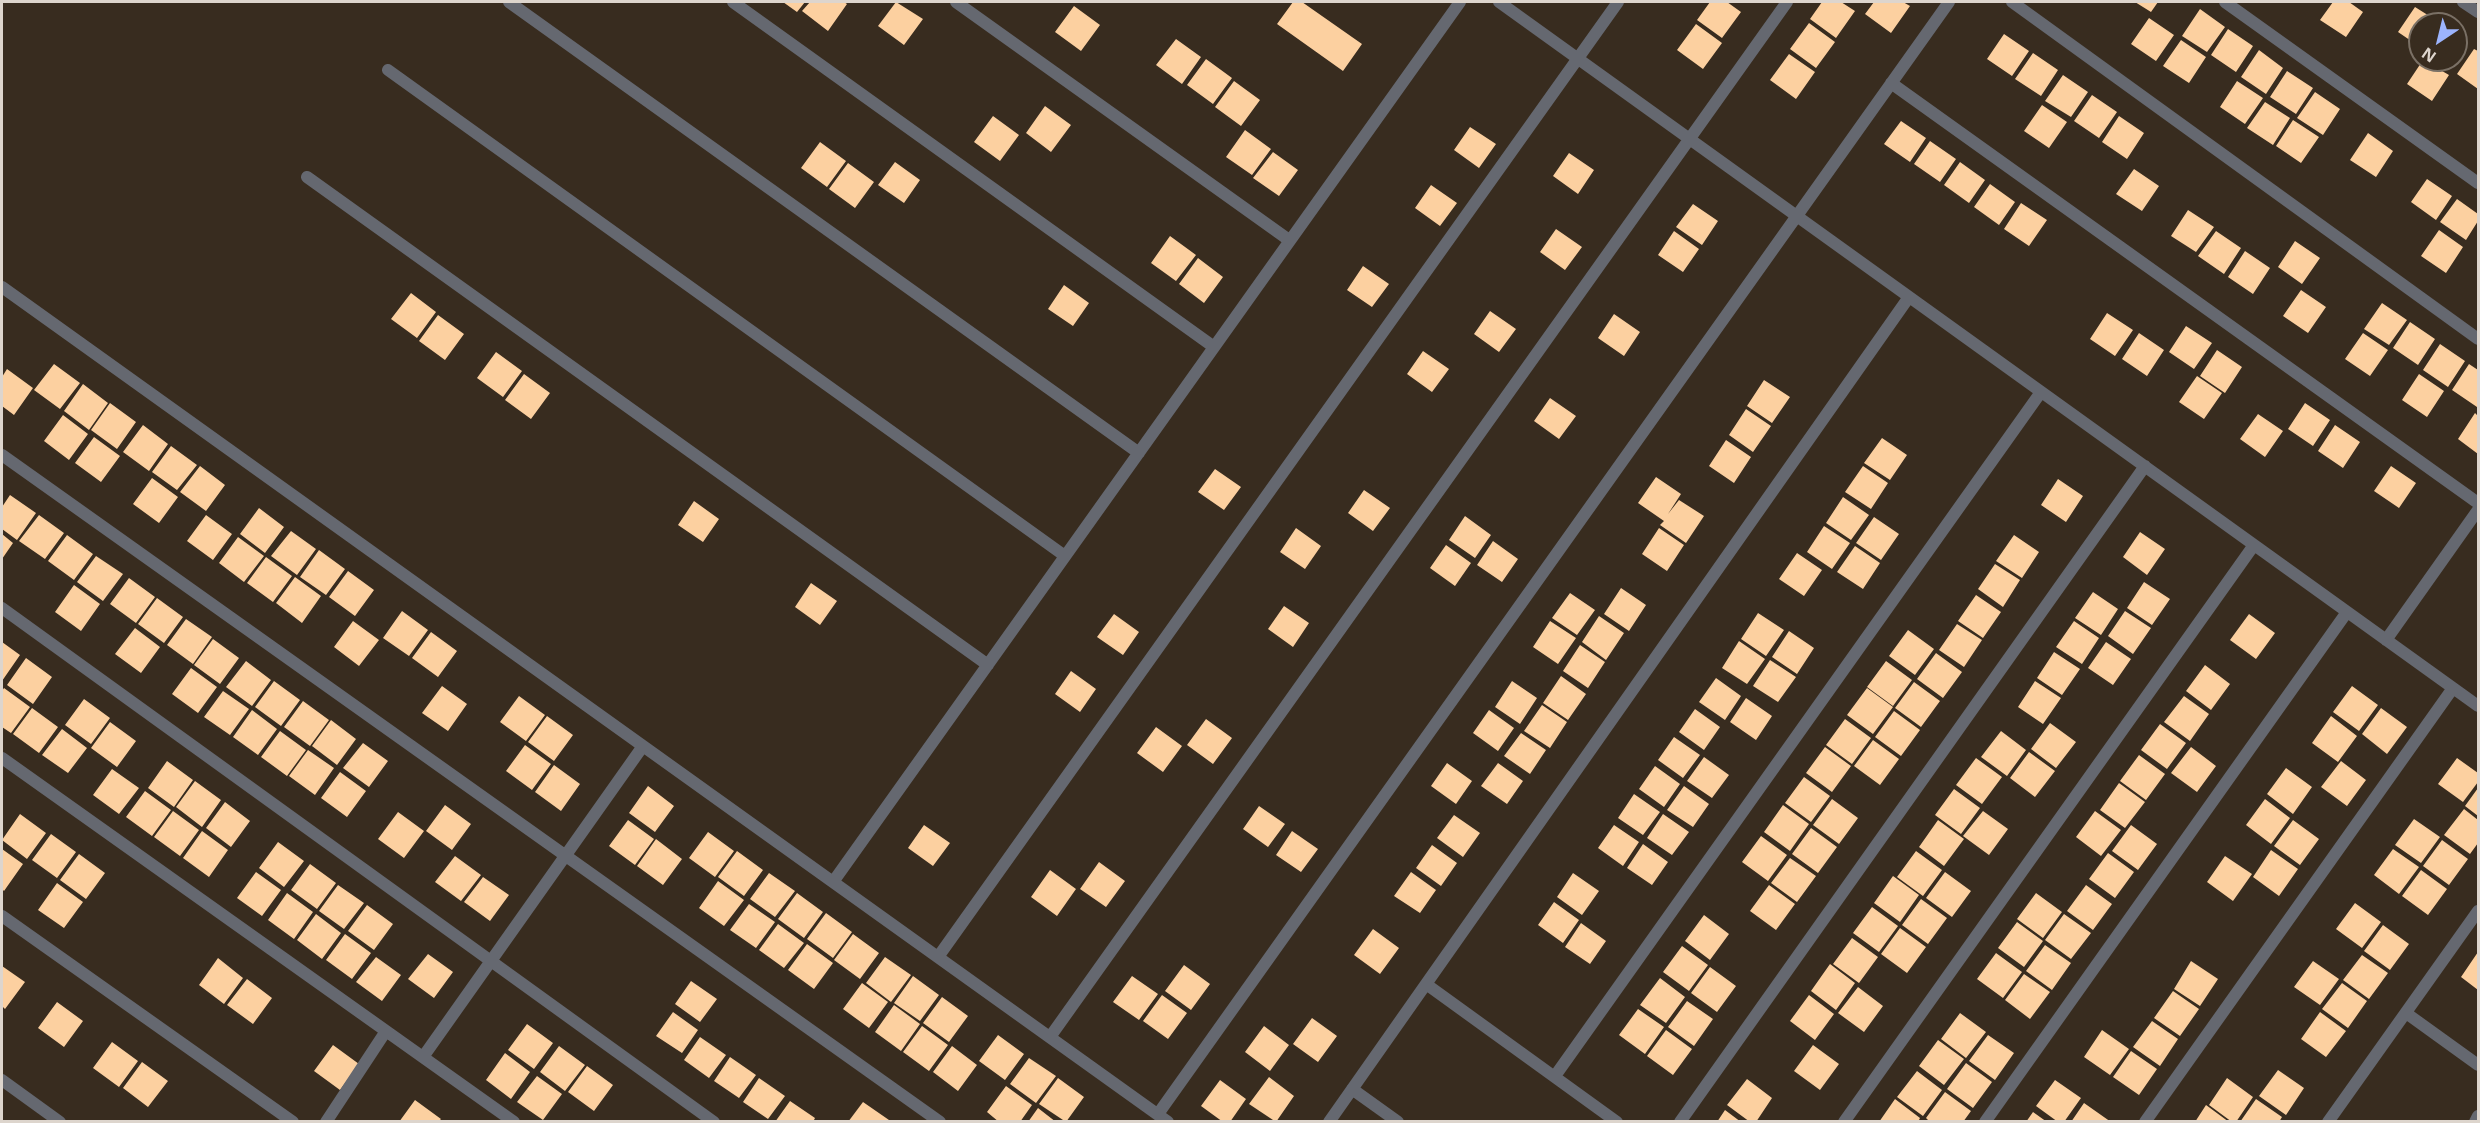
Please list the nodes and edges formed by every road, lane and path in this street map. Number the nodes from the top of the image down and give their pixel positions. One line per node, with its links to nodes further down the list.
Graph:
1 (509, 2): 26 (street)
2 (733, 2): 24 (street)
3 (956, 2): 20 (street)
4 (1460, 2): 20 (street)
5 (1499, 2): 13 (street)
6 (1618, 2): 13 (street)
7 (1787, 2): 16 (street)
8 (1949, 2): 15 (street)
9 (2012, 2): 23 (street)
10 (2225, 2): 18 (street)
11 (2463, 2): 12 (street)
12 (2478, 12)
13 (1578, 58): 16 (street); 45 (street)
14 (388, 70): 32 (street)
15 (1891, 82): 19 (street); 29 (street)
16 (1689, 138): 19 (street); 50 (street)
17 (307, 177): 36 (street)
18 (2478, 183)
19 (1797, 216): 22 (street); 57 (street)
20 (1289, 240): 24 (street)
21 (2, 286): 39 (street)
22 (1909, 297): 25 (street); 47 (street)
23 (2478, 339)
24 (1214, 347): 26 (street)
25 (2041, 392): 28 (street); 53 (street)
26 (1139, 453): 32 (street)
27 (2, 455): 41 (street)
28 (2145, 466): 31 (street); 70 (street)
29 (2478, 503)
30 (2478, 510): 35 (street)
31 (2254, 545): 34 (street); 71 (street)
32 (1065, 556): 36 (street)
33 (2, 608): 46 (street)
34 (2347, 612): 35 (street); 72 (street)
35 (2386, 640): 37 (street)
36 (988, 665): 42 (street)
37 (2453, 688): 38 (street); 73 (street)
38 (2478, 706)
39 (643, 746): 41 (street); 42 (street)
40 (2, 758): 49 (street)
41 (566, 856): 46 (street); 65 (street)
42 (833, 882): 45 (street)
43 (2478, 911): 48 (street)
44 (2, 916): 60 (street)
45 (938, 957): 50 (street)
46 (490, 962): 51 (street); 64 (street)
47 (1426, 984): 53 (street); 55 (street)
48 (2406, 1013): 52 (street); 74 (street)
49 (386, 1031): 51 (street); 61 (street)
50 (1050, 1037): 57 (street)
51 (423, 1057): 56 (street)
52 (2478, 1065)
53 (1555, 1077): 69 (street)
54 (2, 1080): 59 (street)
55 (1352, 1089): 67 (street); 68 (street)
56 (498, 1110): 62 (street); 63 (street)
57 (1158, 1114): 66 (street)
58 (2478, 1116): 75 (street)
59 (60, 1122)
60 (293, 1122)
61 (326, 1122)
62 (490, 1122)
63 (514, 1122)
64 (714, 1122)
65 (940, 1122)
66 (1168, 1122)
67 (1329, 1122)
68 (1398, 1122)
69 (1617, 1122)
70 (1680, 1122)
71 (1844, 1122)
72 (1984, 1122)
73 (2145, 1122)
74 (2328, 1122)
75 (2475, 1122)

